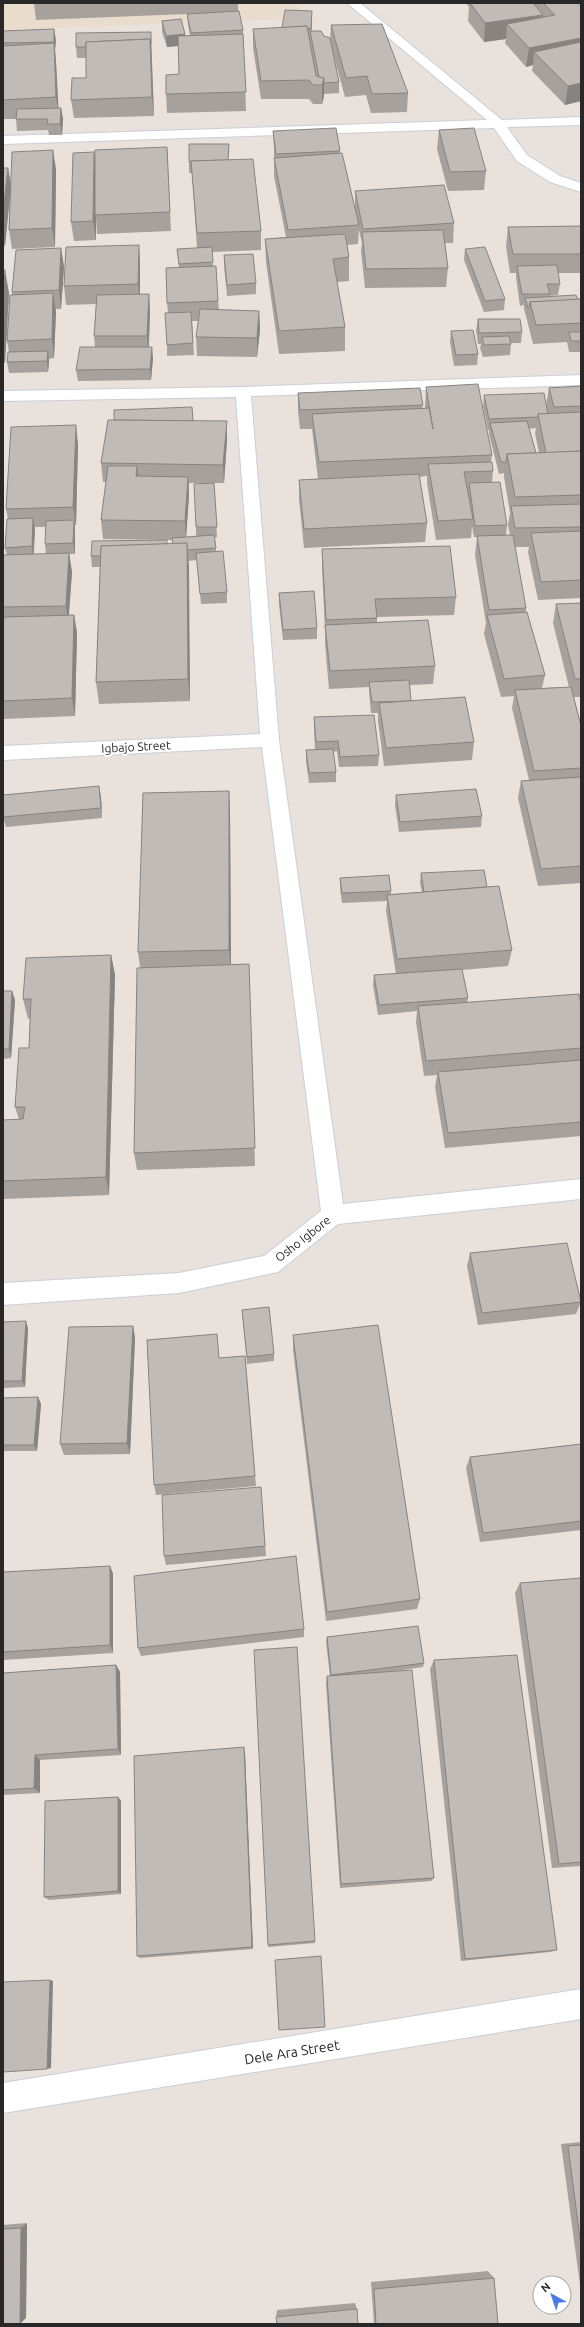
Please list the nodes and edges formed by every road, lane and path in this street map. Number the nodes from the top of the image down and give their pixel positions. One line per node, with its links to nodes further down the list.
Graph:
1 (353, 3): 3 (street)
2 (581, 121): 3 (street)
3 (496, 122): 4 (street); 5 (street)
4 (3, 140)
5 (581, 188)
6 (581, 380): 7 (street)
7 (243, 392): 8 (street); 9 (street)
8 (3, 396)
9 (270, 740): 10 (street, Igbajo Street); 12 (street)
10 (3, 753)
11 (581, 1189): 12 (street, Osho Igbore)
12 (333, 1215): 13 (street, Osho Igbore)
13 (3, 1294)
14 (581, 2004): 15 (street, Dele Ara Street)
15 (3, 2098)

